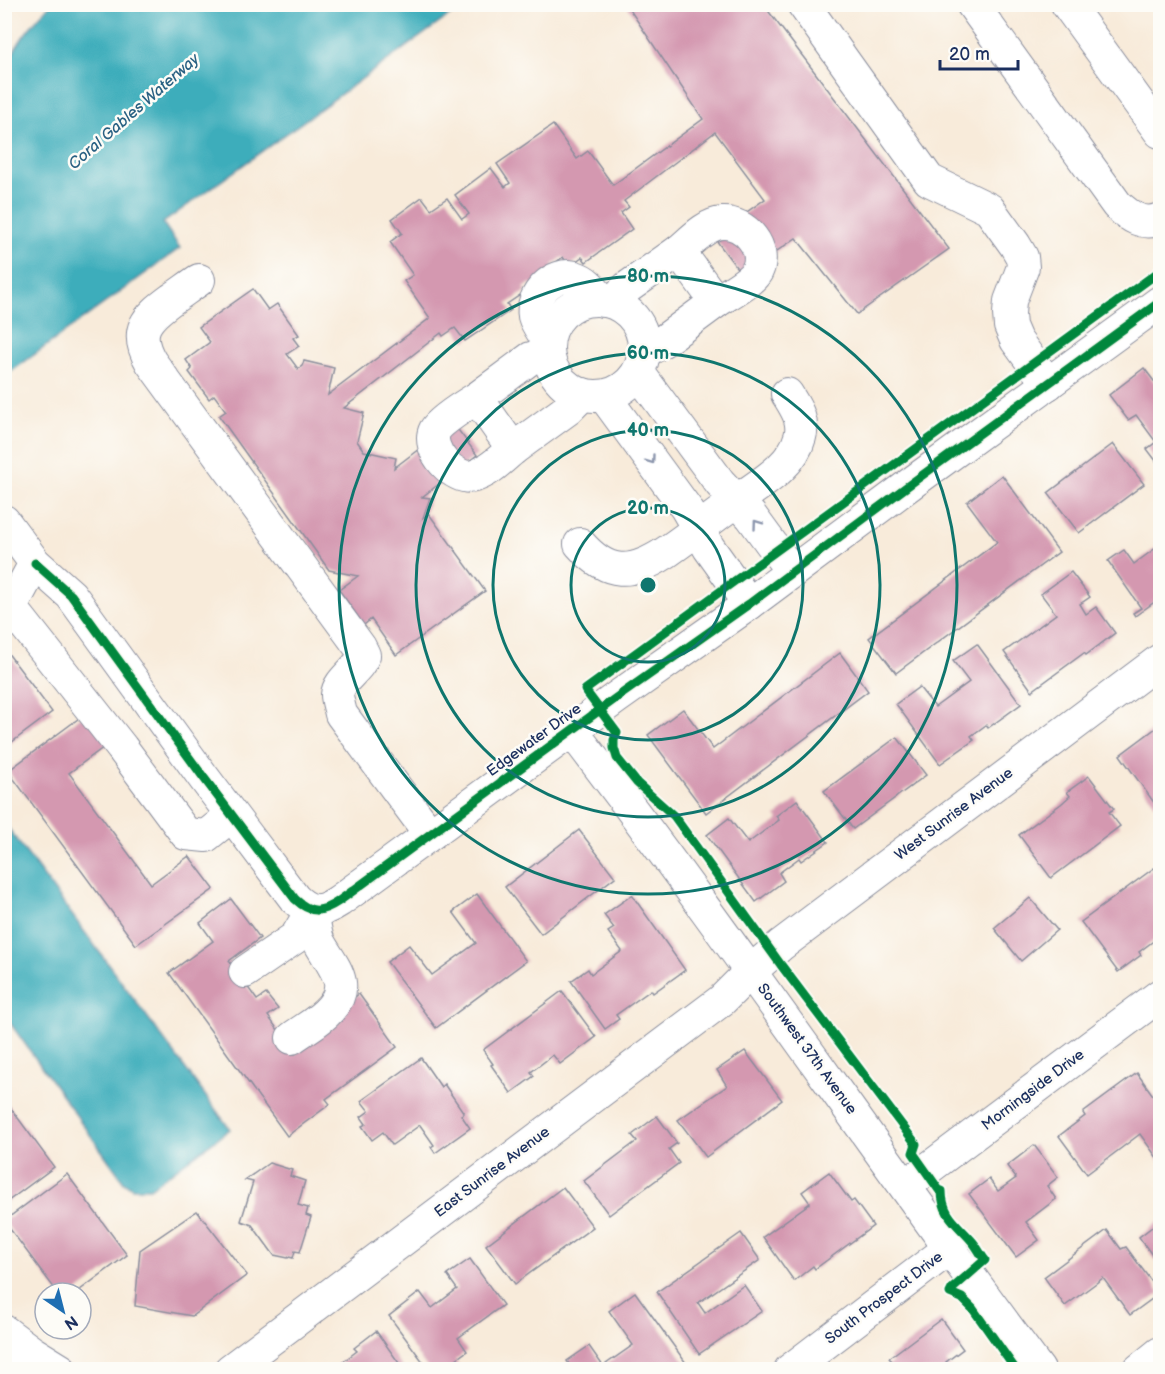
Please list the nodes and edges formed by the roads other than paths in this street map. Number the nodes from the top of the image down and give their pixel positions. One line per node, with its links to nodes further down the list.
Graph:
1 (803, 4): 13 (street)
2 (972, 4): 5 (street)
3 (1067, 4): 4 (street)
4 (1161, 132)
5 (1161, 219)
6 (679, 250): 8 (street); 9 (street); 9 (street)
7 (199, 280): 31 (street)
8 (607, 301): 11 (street); 12 (street)
9 (716, 302): 12 (street)
10 (1161, 302): 13 (street, Edgewater Drive)
11 (548, 347): 15 (street); 16 (street)
12 (641, 362): 15 (street); 18 (street)
13 (1048, 384): 23 (street, Edgewater Drive)
14 (787, 394): 18 (street)
15 (594, 395): 17 (street); 20 (street, one-way to 20)
16 (477, 398): 17 (street); 17 (street)
17 (513, 449)
18 (736, 501): 20 (street); 23 (street, one-way to 18)
19 (4, 520): 22 (street)
20 (699, 529): 21 (street); 24 (street)
21 (580, 544)
22 (35, 563): 25 (street); 27 (street)
23 (792, 572): 24 (street, Edgewater Drive)
24 (749, 604): 28 (street, Edgewater Drive)
25 (9, 611): 29 (street)
26 (1161, 660): 33 (street, West Sunrise Avenue)
27 (161, 720): 29 (street); 30 (street)
28 (573, 731): 31 (street, Edgewater Drive); 33 (street, Southwest 37th Avenue)
29 (122, 748): 30 (street)
30 (231, 816): 32 (street)
31 (430, 834): 32 (street, Edgewater Drive)
32 (312, 910): 34 (street); 36 (street)
33 (751, 971): 37 (street, Southwest 37th Avenue); 44 (street, East Sunrise Avenue)
34 (245, 972)
35 (1161, 995): 37 (street, Morningside Drive)
36 (292, 1038)
37 (905, 1186): 38 (street, Southwest 37th Avenue)
38 (950, 1248): 45 (street, South Prospect Drive); 46 (street, Southwest 37th Avenue)
39 (4, 1331): 43 (street)
40 (1161, 1353): 47 (street)
41 (4, 1355): 42 (street)
42 (11, 1370)
43 (61, 1370)
44 (230, 1370)
45 (790, 1370)
46 (1040, 1370)
47 (1139, 1370)

